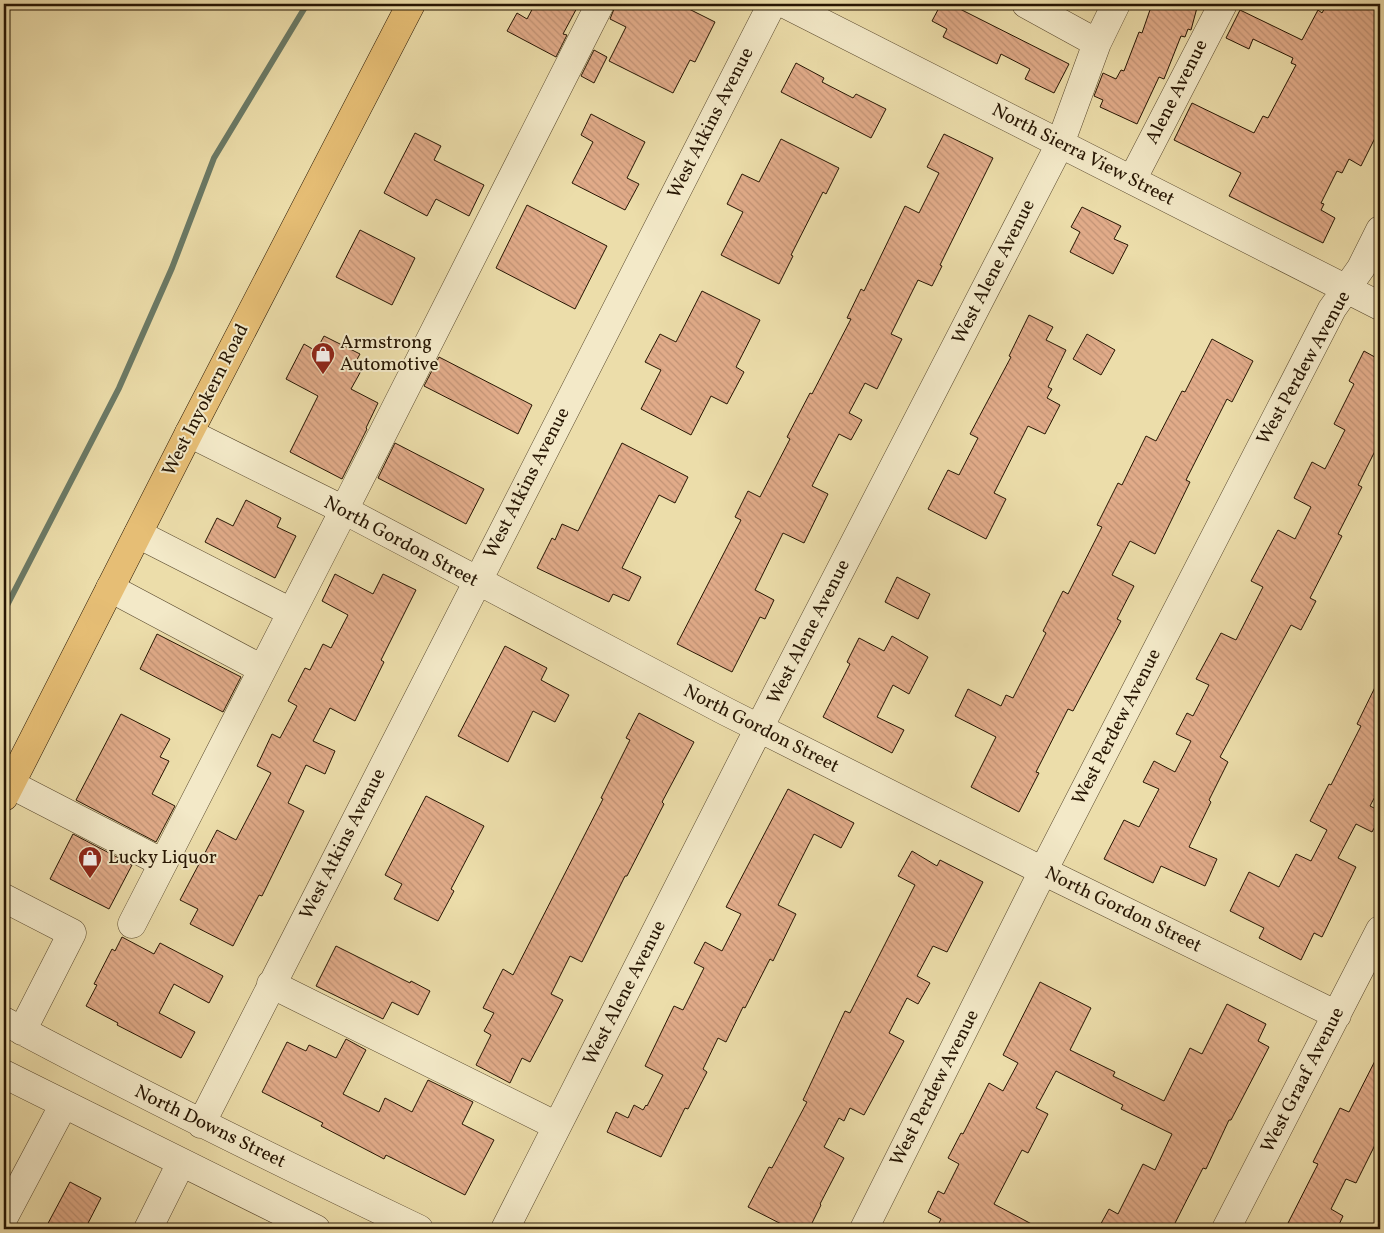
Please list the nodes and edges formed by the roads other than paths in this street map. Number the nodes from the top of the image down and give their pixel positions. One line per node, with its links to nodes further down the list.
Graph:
1 (411, 4): 14 (main road, West Inyokern Road)
2 (600, 4): 15 (street)
3 (772, 4): 17 (street, West Atkins Avenue)
4 (785, 4): 9 (street, North Sierra View Street)
5 (1026, 4): 8 (street)
6 (1116, 4): 8 (street, West Alene Avenue)
7 (1222, 4): 10 (street, Alene Avenue)
8 (1097, 43): 9 (street, West Alene Avenue)
9 (1060, 144): 10 (street, North Sierra View Street); 21 (street, West Alene Avenue)
10 (1132, 180): 12 (street, North Sierra View Street)
11 (1380, 230): 12 (street, West Perdew Avenue)
12 (1347, 289): 13 (street, North Sierra View Street); 24 (street, West Perdew Avenue)
13 (1380, 306)
14 (189, 433): 15 (street, North Gordon Street); 16 (main road, West Inyokern Road)
15 (344, 510): 17 (street, North Gordon Street); 19 (street)
16 (138, 534): 18 (main road, West Inyokern Road); 19 (street)
17 (476, 582): 21 (street, North Gordon Street); 28 (street, West Atkins Avenue)
18 (110, 588): 20 (street); 22 (main road, West Inyokern Road)
19 (291, 612): 20 (street)
20 (262, 669): 23 (street)
21 (759, 728): 24 (street, North Gordon Street); 34 (street, West Alene Avenue)
22 (7, 790): 23 (street)
23 (163, 863): 26 (street)
24 (1043, 871): 29 (street, North Gordon Street); 41 (street, West Perdew Avenue)
25 (4, 898): 30 (street)
26 (132, 924)
27 (1380, 930): 29 (street, West Graaf Avenue)
28 (272, 984): 33 (street, West Atkins Avenue); 34 (street)
29 (1337, 1015): 42 (street, West Graaf Avenue)
30 (13, 1026): 33 (street, North Downs Street)
31 (4, 1074): 32 (street)
32 (64, 1104): 35 (street); 36 (street)
33 (201, 1124): 39 (street, North Downs Street)
34 (557, 1126): 40 (street, West Alene Avenue)
35 (181, 1163): 37 (street); 38 (street)
36 (4, 1217)
37 (148, 1229)
38 (316, 1229)
39 (419, 1229)
40 (505, 1229)
41 (864, 1229)
42 (1226, 1229)

